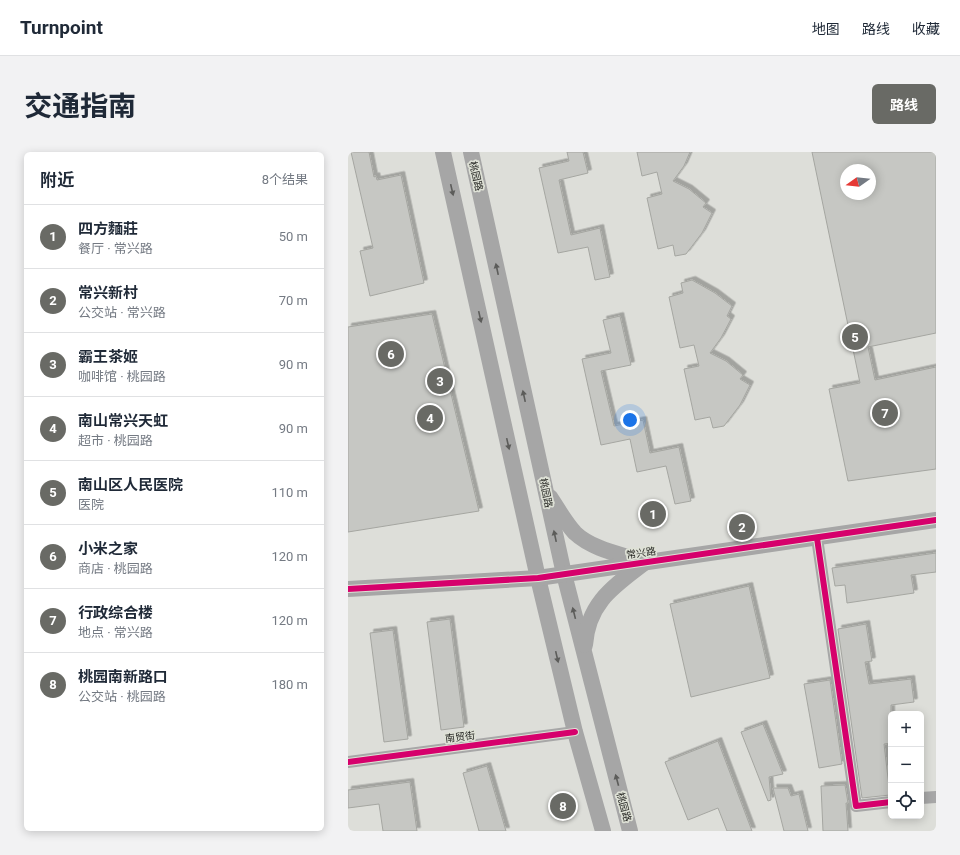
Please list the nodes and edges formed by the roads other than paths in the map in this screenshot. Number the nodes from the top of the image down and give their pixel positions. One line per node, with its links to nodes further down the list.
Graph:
1 (443, 152): 8 (main road, one-way to 8)
2 (471, 152): 3 (main road, 桃园路, one-way to 2)
3 (545, 491): 6 (main road); 7 (main road, 桃园路, one-way to 3)
4 (936, 520): 5 (main road, 常兴路)
5 (817, 538): 6 (main road, 常兴路); 15 (street)
6 (645, 563): 7 (main road, 常兴路); 10 (main road)
7 (564, 574): 8 (main road, 常兴路); 10 (main road, 桃园路, one-way to 7)
8 (538, 578): 9 (main road, 常兴路); 11 (main road, one-way to 11)
9 (348, 589)
10 (585, 657): 17 (main road, 桃园路, one-way to 10)
11 (575, 732): 12 (street, 南贸街); 16 (main road)
12 (348, 762)
13 (936, 796): 14 (street)
14 (924, 798)
15 (888, 802)
16 (602, 831)
17 (630, 831)

